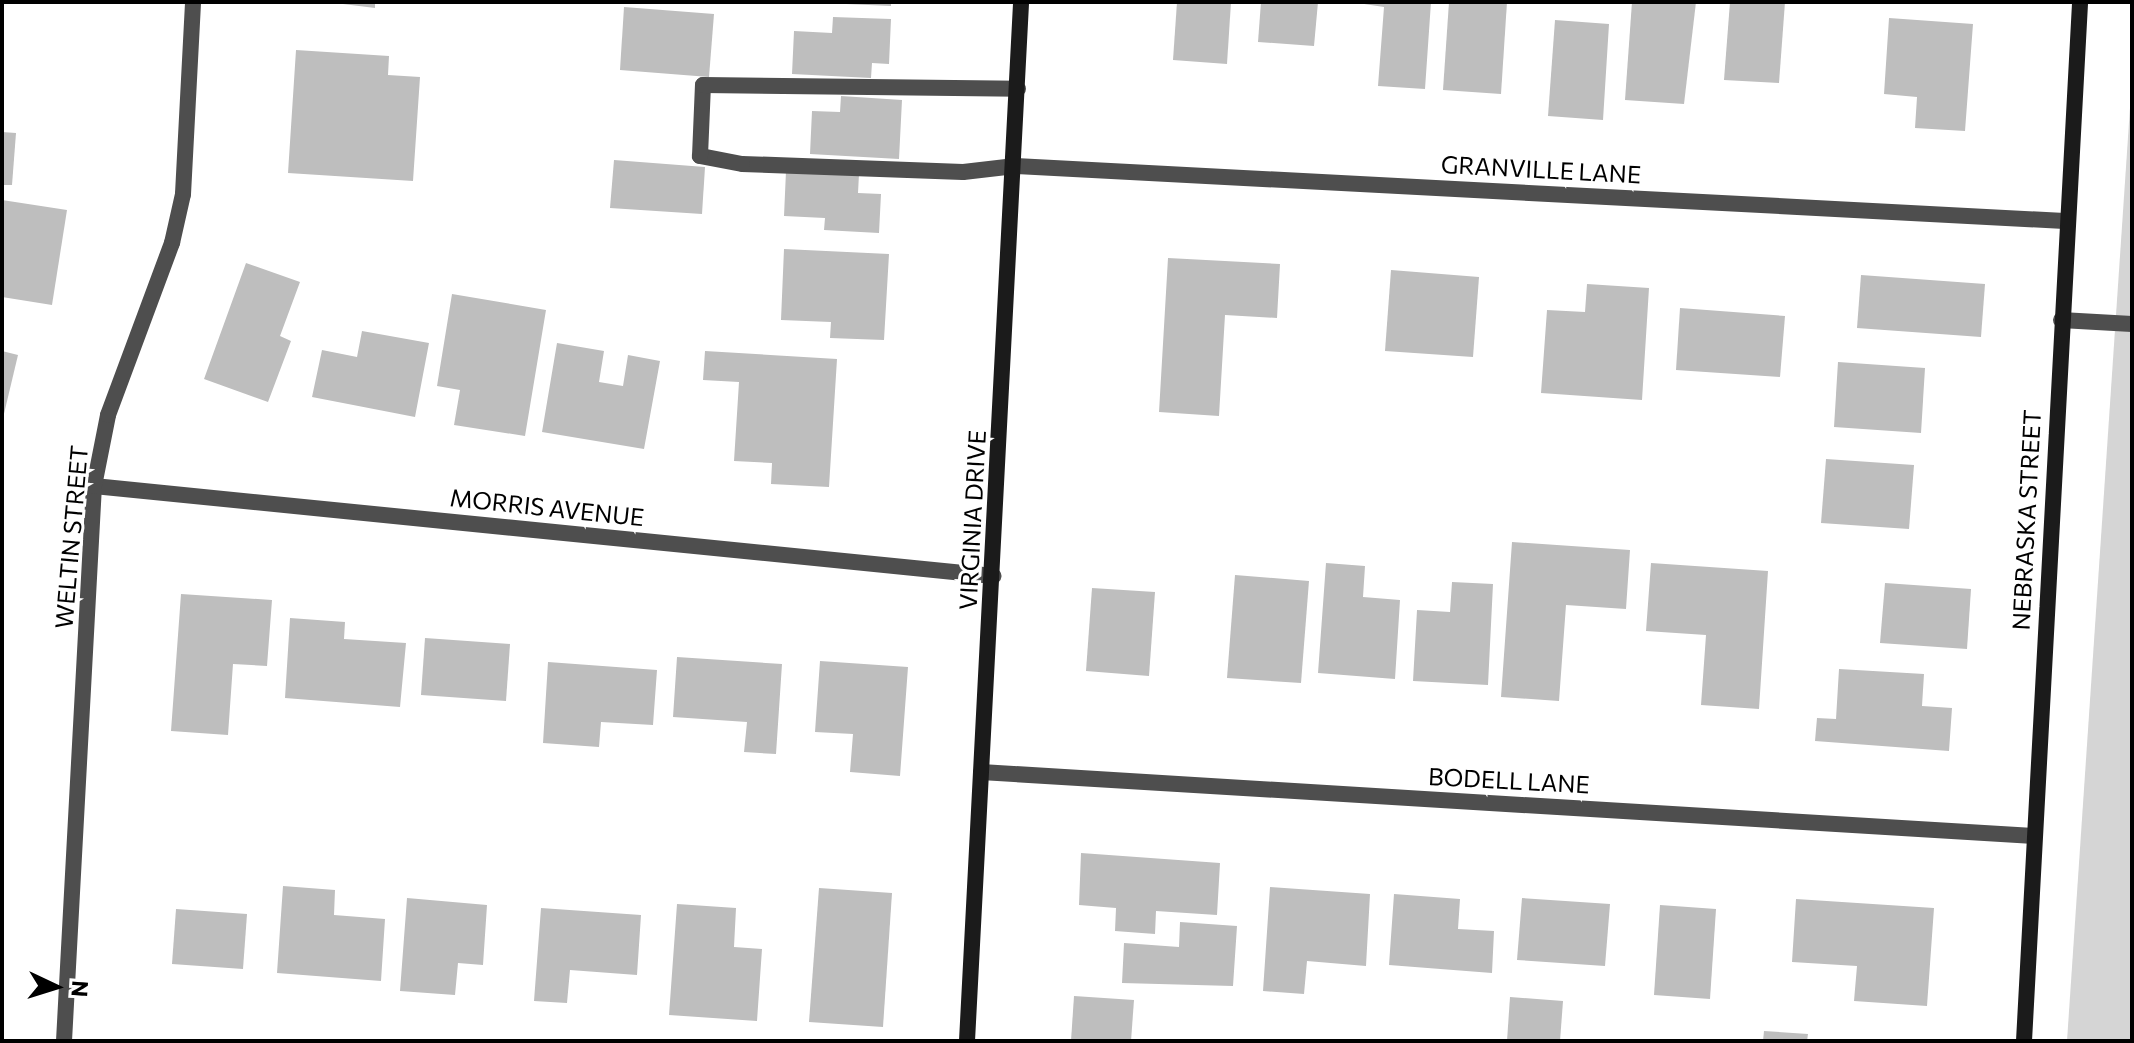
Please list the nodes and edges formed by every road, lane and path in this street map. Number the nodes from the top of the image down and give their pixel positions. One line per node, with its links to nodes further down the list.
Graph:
1 (193, 2): 9 (street, WELTIN STREET)
2 (1021, 2): 4 (street, VIRGINIA DRIVE)
3 (2080, 2): 6 (street, NEBRASKA STREET)
4 (1018, 89): 5 (street, VIRGINIA DRIVE); 5 (street, GRANVILLE LANE)
5 (1015, 166): 6 (street, GRANVILLE LANE); 10 (street, VIRGINIA DRIVE)
6 (2065, 221): 7 (street, NEBRASKA STREET)
7 (2061, 320): 8 (street); 12 (street, NEBRASKA STREET)
8 (2132, 324)
9 (94, 486): 10 (street, MORRIS AVENUE); 13 (street, WELTIN STREET)
10 (994, 576): 11 (street, VIRGINIA DRIVE)
11 (981, 772): 12 (street, BODELL LANE); 14 (street, VIRGINIA DRIVE)
12 (2034, 836): 15 (street, NEBRASKA STREET)
13 (64, 1041)
14 (967, 1041)
15 (2024, 1041)

